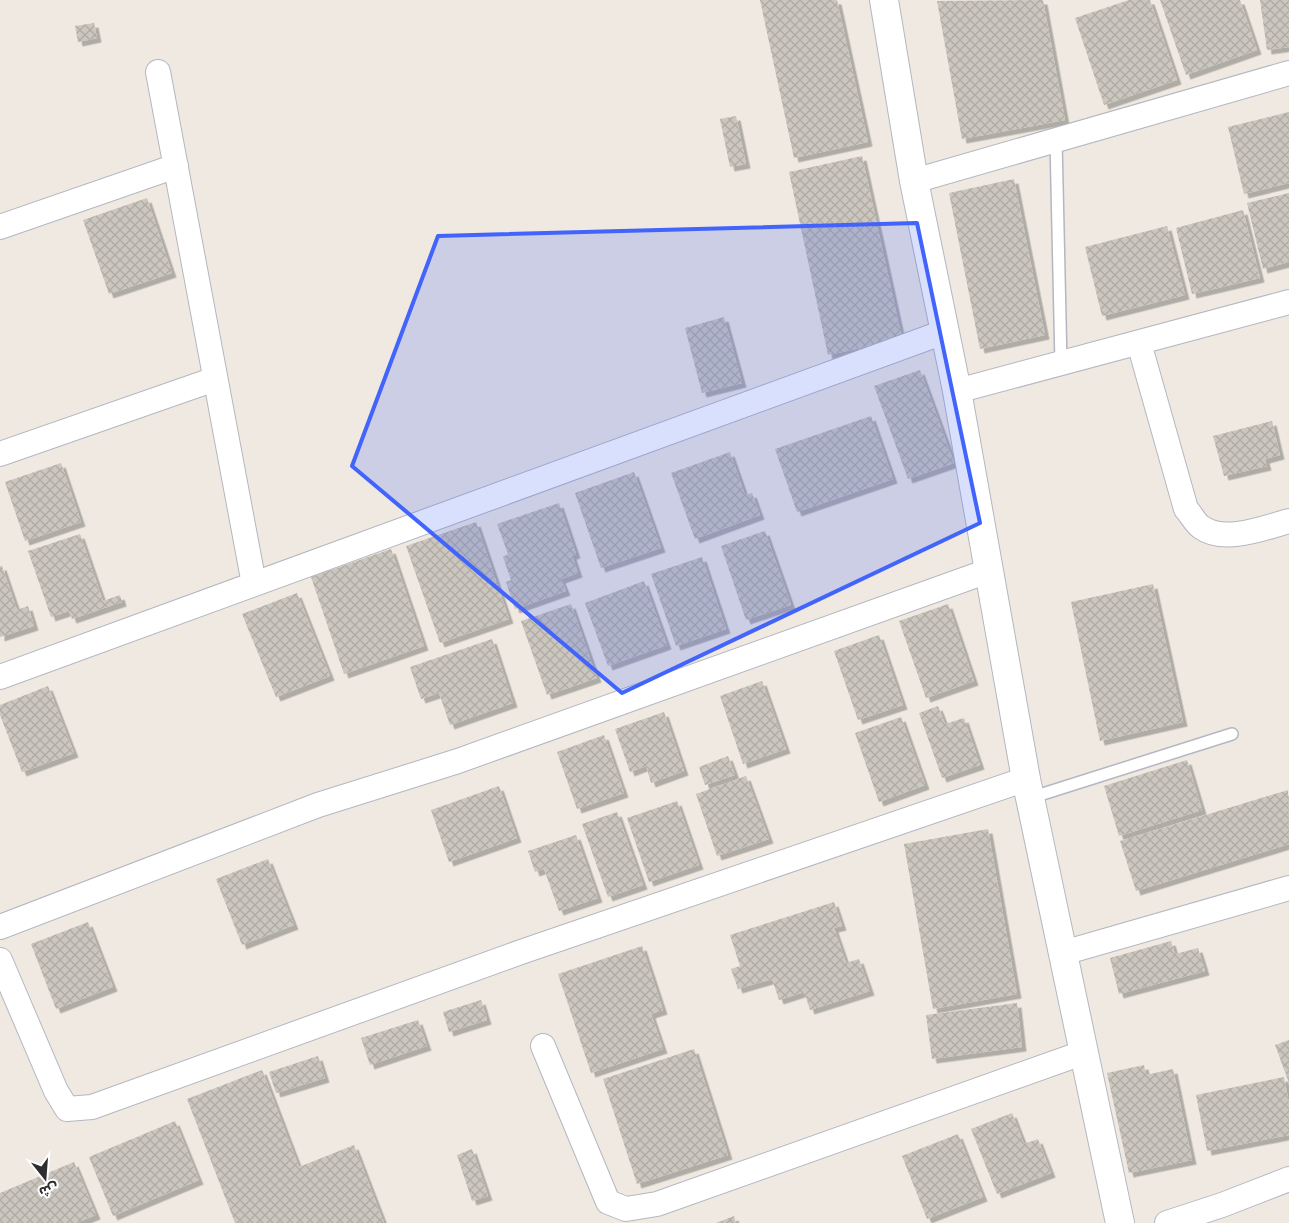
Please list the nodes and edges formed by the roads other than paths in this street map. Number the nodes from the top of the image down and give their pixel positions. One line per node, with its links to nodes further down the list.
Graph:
1 (885, 0): 6 (street)
2 (158, 72): 5 (street)
3 (1289, 73): 4 (street)
4 (1056, 140): 6 (street); 11 (lane)
5 (176, 166): 7 (street); 12 (street)
6 (914, 181): 9 (street)
7 (0, 227)
8 (1289, 302): 10 (street)
9 (944, 332): 13 (street); 17 (street)
10 (1139, 343): 11 (street); 15 (street)
11 (1060, 364): 13 (street)
12 (215, 379): 14 (street); 17 (street)
13 (957, 391): 16 (street)
14 (0, 454)
15 (1289, 520)
16 (988, 571): 20 (street); 22 (street)
17 (254, 584): 18 (street)
18 (0, 677)
19 (1232, 734): 20 (lane)
20 (1028, 788): 23 (street); 24 (street)
21 (1289, 888): 23 (street)
22 (0, 927)
23 (1064, 953): 26 (street)
24 (0, 960)
25 (543, 1046): 26 (street)
26 (1085, 1052): 28 (street)
27 (1289, 1179): 29 (street)
28 (1120, 1223)
29 (1167, 1223)

